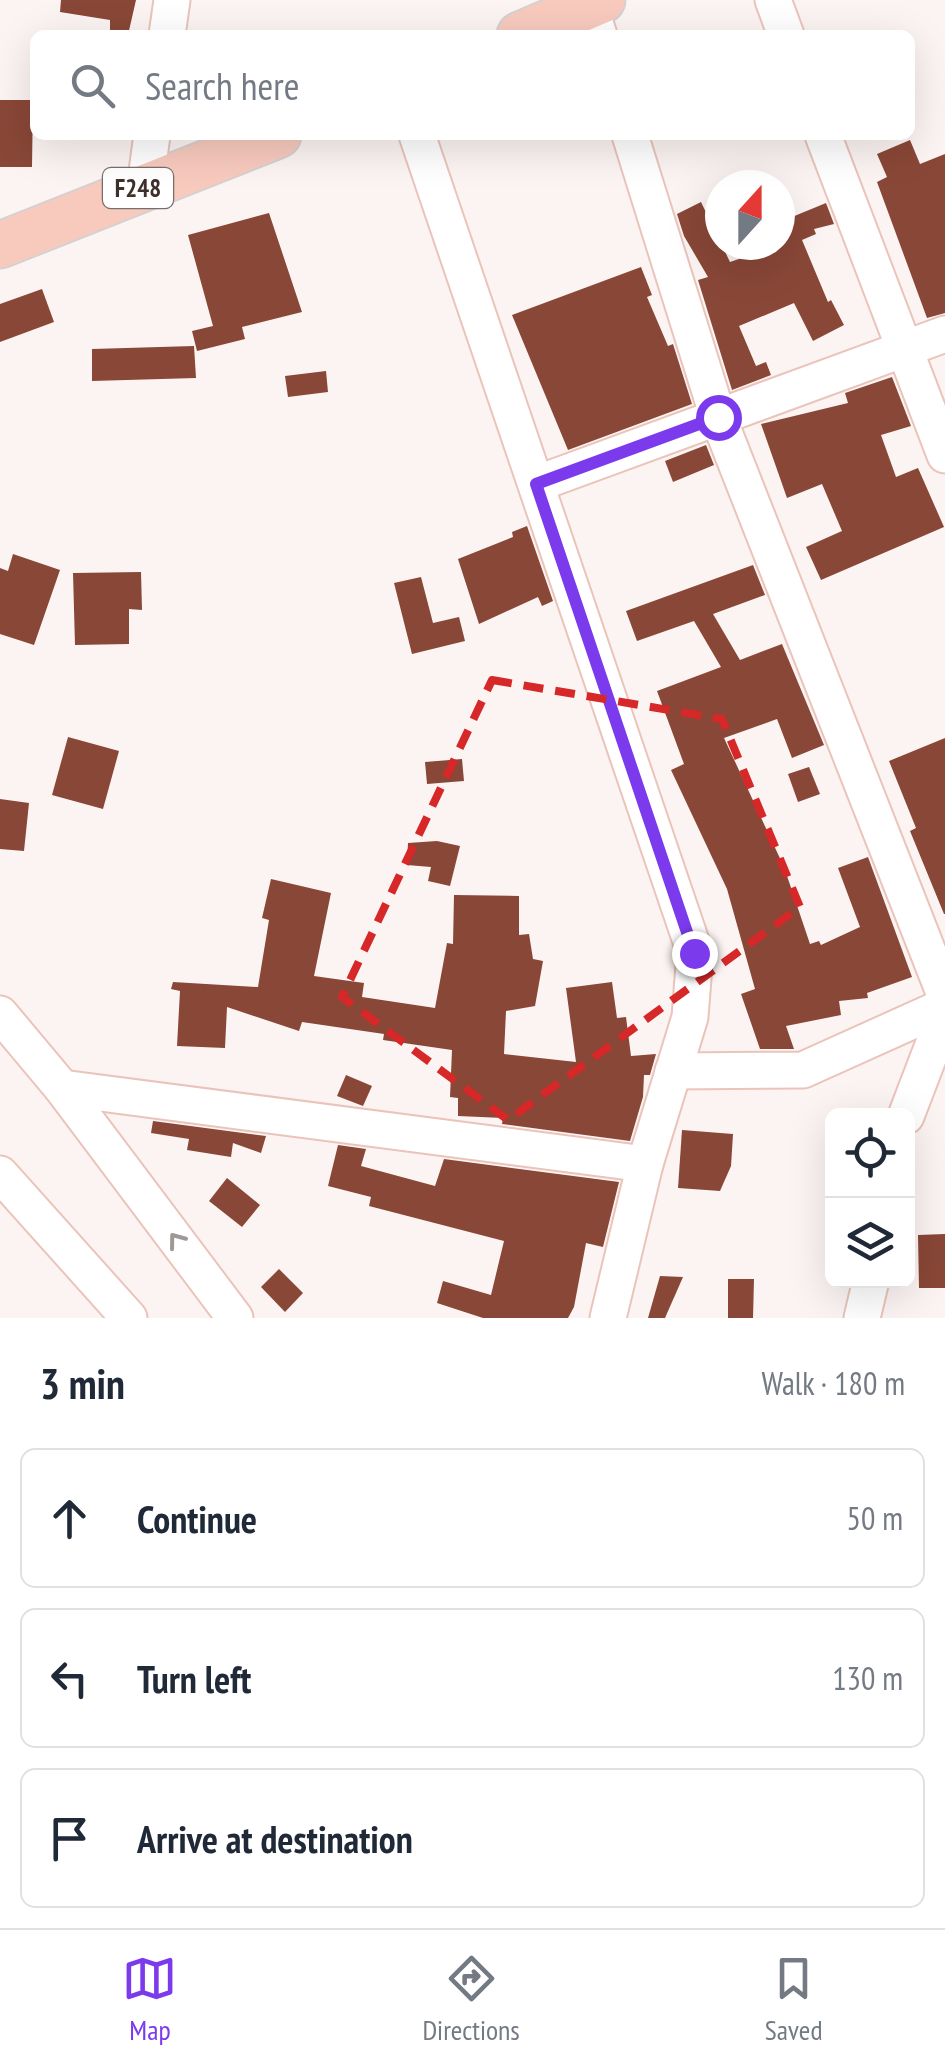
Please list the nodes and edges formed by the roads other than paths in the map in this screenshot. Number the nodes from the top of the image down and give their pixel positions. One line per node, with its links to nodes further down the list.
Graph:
1 (172, 0): 4 (street)
2 (774, 0): 6 (street)
3 (597, 13): 5 (main road)
4 (168, 30)
5 (538, 30)
6 (784, 30)
7 (151, 140): 12 (street)
8 (265, 140): 12 (main road, F248)
9 (419, 140): 18 (street)
10 (632, 140): 16 (street)
11 (826, 140): 15 (street)
12 (145, 186): 13 (main road, F248)
13 (0, 246)
14 (945, 334): 15 (street)
15 (902, 348): 16 (street); 17 (street)
16 (718, 417): 18 (street); 19 (street)
17 (945, 456)
18 (536, 484): 23 (street)
19 (945, 996)
20 (945, 1006): 23 (street)
21 (0, 1014): 24 (street)
22 (945, 1014): 25 (street)
23 (673, 1071): 26 (street)
24 (62, 1088): 26 (street); 30 (street, one-way to 24)
25 (909, 1108)
26 (645, 1164): 31 (street)
27 (0, 1174): 29 (street)
28 (869, 1288): 32 (street)
29 (129, 1318)
30 (235, 1318)
31 (608, 1318)
32 (862, 1318)

